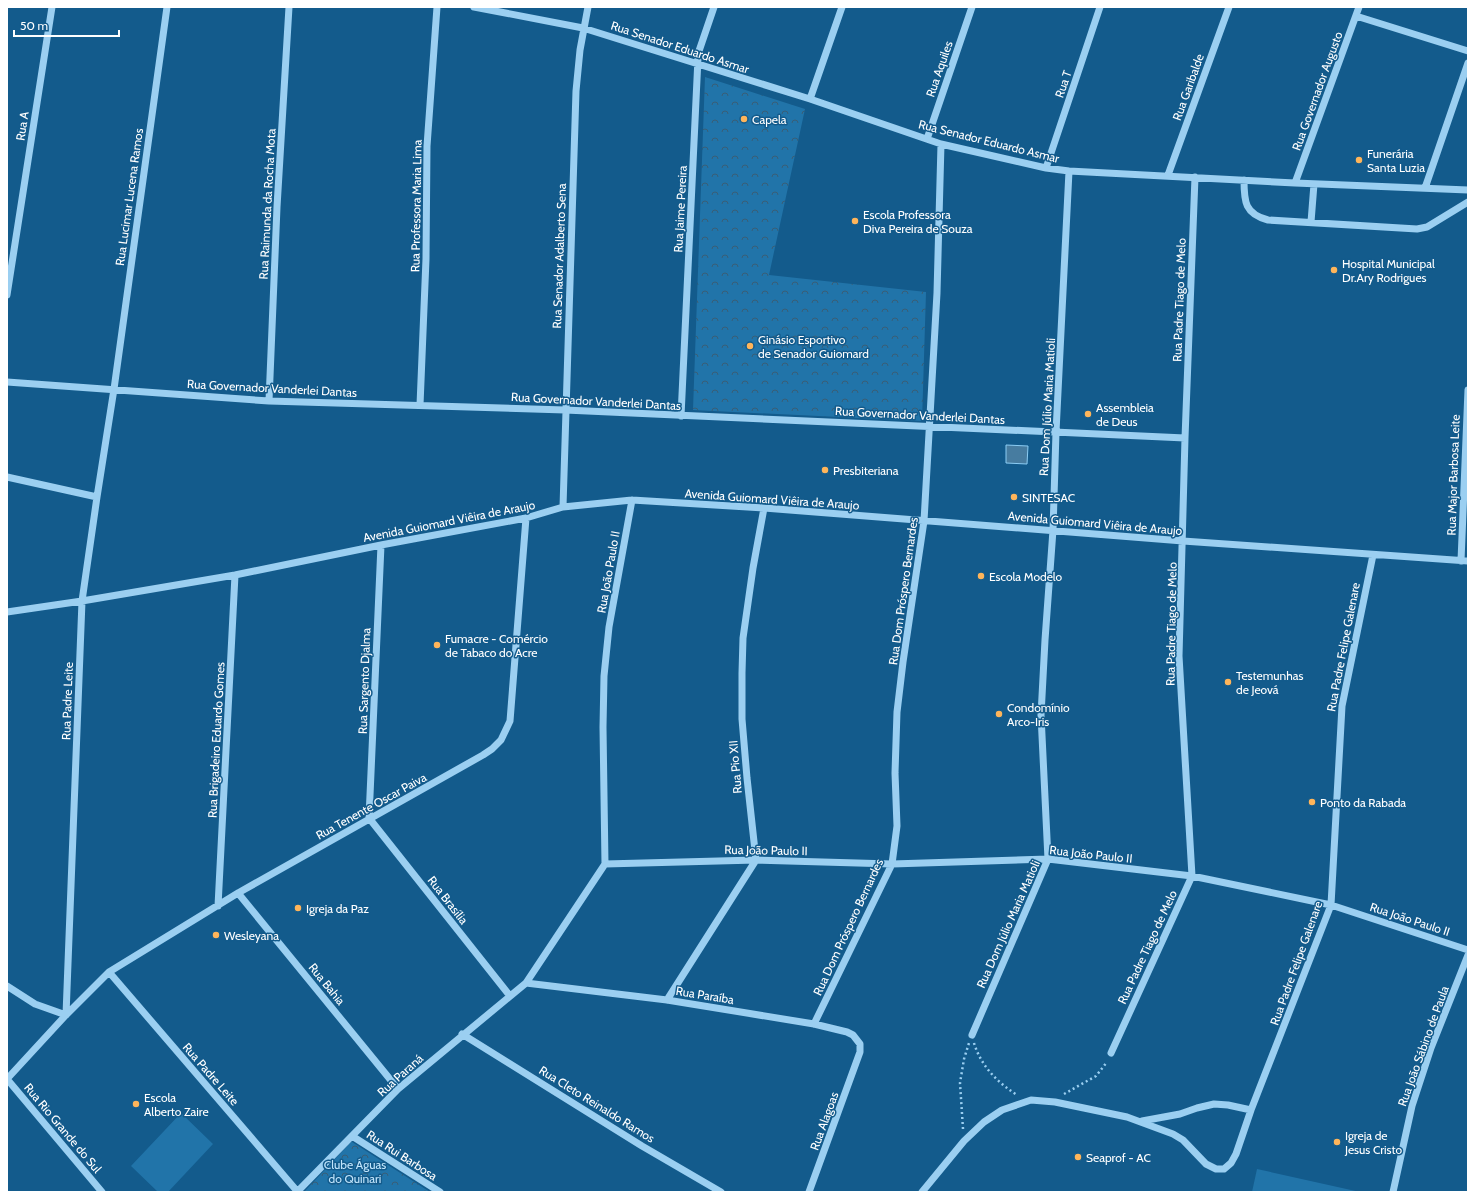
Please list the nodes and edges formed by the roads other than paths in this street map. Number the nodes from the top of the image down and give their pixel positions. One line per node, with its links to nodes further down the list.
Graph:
1 (52, 7): 32 (street, Rua A)
2 (167, 7): 34 (street, Rua Lucimar Lucena Ramos)
3 (289, 7): 36 (street, Rua Raimunda da Rocha Mota)
4 (437, 7): 37 (street, Rua Professora Maria Lima)
5 (474, 7): 14 (street, Rua Senador Eduardo Asmar)
6 (588, 7): 14 (street, Rua Senador Adalberto Sena)
7 (714, 7): 17 (street, Rua Jaime Pereira)
8 (842, 7): 18 (street)
9 (972, 7): 19 (street, Rua Aquiles)
10 (1100, 7): 21 (street, Rua T)
11 (1229, 7): 23 (street, Rua Garibalde)
12 (1359, 7): 13 (street, Rua Governador Augusto)
13 (1356, 16): 15 (street); 26 (street, Rua Governador Augusto)
14 (583, 28): 17 (street, Rua Senador Eduardo Asmar); 38 (street, Rua Senador Adalberto Sena)
15 (1468, 51)
16 (1468, 63): 28 (street)
17 (699, 64): 18 (street, Rua Senador Eduardo Asmar); 39 (street, Rua Jaime Pereira)
18 (810, 99): 19 (street, Rua Senador Eduardo Asmar)
19 (927, 139): 20 (street, Rua Senador Eduardo Asmar)
20 (941, 144): 21 (street, Rua Senador Eduardo Asmar); 40 (street, Rua Dom Próspero Bernardes)
21 (1046, 168): 22 (street, Rua Senador Eduardo Asmar)
22 (1069, 171): 23 (street, Rua Senador Eduardo Asmar); 41 (street, Rua Dom Júlio Maria Matioli)
23 (1168, 175): 24 (street, Rua Senador Eduardo Asmar)
24 (1195, 177): 25 (street, Rua Senador Eduardo Asmar); 42 (street, Rua Padre Tiago de Melo)
25 (1244, 180): 26 (street, Rua Senador Eduardo Asmar); 31 (street)
26 (1295, 183): 27 (street, Rua Senador Eduardo Asmar)
27 (1314, 184): 28 (street, Rua Senador Eduardo Asmar); 31 (street)
28 (1425, 188): 29 (street, Rua Senador Eduardo Asmar)
29 (1468, 190)
30 (1468, 202): 31 (street)
31 (1311, 222)
32 (7, 295)
33 (7, 382): 34 (street, Rua Governador Vanderlei Dantas)
34 (114, 390): 36 (street, Rua Governador Vanderlei Dantas); 44 (street, Rua Padre Leite)
35 (1468, 390): 54 (street, Rua Major Barbosa Leite)
36 (269, 401): 37 (street, Rua Governador Vanderlei Dantas)
37 (420, 405): 38 (street, Rua Governador Vanderlei Dantas)
38 (565, 410): 39 (street, Rua Governador Vanderlei Dantas); 46 (street, Rua Senador Adalberto Sena)
39 (681, 416): 40 (street, Rua Governador Vanderlei Dantas)
40 (930, 427): 41 (street, Rua Governador Vanderlei Dantas); 49 (street, Rua Dom Próspero Bernardes)
41 (1056, 432): 42 (street, Rua Governador Vanderlei Dantas); 50 (street, Rua Dom Júlio Maria Matioli)
42 (1184, 438): 51 (street, Rua Padre Tiago de Melo)
43 (7, 477): 44 (street)
44 (97, 497): 56 (street, Rua Padre Leite)
45 (632, 500): 46 (street, Avenida Guiomard Viêira de Araujo); 47 (street, Avenida Guiomard Viêira de Araujo); 61 (street, Rua João Paulo II)
46 (563, 507): 48 (street, Avenida Guiomard Viêira de Araujo)
47 (764, 508): 49 (street, Avenida Guiomard Viêira de Araujo); 60 (street, Rua Pio XII)
48 (526, 518): 52 (street, Avenida Guiomard Viêira de Araujo); 58 (street, Rua Tenente Oscar Paiva)
49 (924, 521): 50 (street, Avenida Guiomard Viêira de Araujo); 62 (street, Rua Dom Próspero Bernardes)
50 (1053, 530): 51 (street, Avenida Guiomard Viêira de Araujo); 59 (street, Rua Dom Júlio Maria Matioli)
51 (1183, 541): 53 (street, Avenida Guiomard Viêira de Araujo); 63 (street, Rua Padre Tiago de Melo)
52 (380, 545): 55 (street, Avenida Guiomard Viêira de Araujo); 58 (street, Rua Sargento Djalma)
53 (1373, 555): 54 (street, Avenida Guiomard Viêira de Araujo); 65 (street, Rua Padre Felipe Galenare)
54 (1464, 561)
55 (235, 575): 56 (street, Avenida Guiomard Viêira de Araujo); 66 (street, Rua Brigadeiro Eduardo Gomes)
56 (82, 601): 57 (street, Avenida Guiomard Viêira de Araujo); 74 (street, Rua Padre Leite)
57 (7, 612)
58 (369, 818): 64 (street, Rua Tenente Oscar Paiva); 72 (street, Rua Brasília)
59 (1048, 859): 62 (street, Rua João Paulo II); 63 (street, Rua João Paulo II); 77 (street, Rua Dom Júlio Maria Matioli)
60 (756, 860): 61 (street, Rua João Paulo II); 62 (street, Rua João Paulo II); 73 (street)
61 (605, 864): 70 (street)
62 (892, 864): 75 (street, Rua Dom Próspero Bernardes)
63 (1192, 876): 65 (street, Rua João Paulo II); 78 (street, Rua Padre Tiago de Melo)
64 (238, 893): 66 (street, Rua Tenente Oscar Paiva); 81 (street, Rua Bahia)
65 (1330, 905): 67 (street, Rua João Paulo II); 82 (street, Rua Padre Felipe Galenare)
66 (218, 906): 69 (street, Rua Tenente Oscar Paiva)
67 (1468, 950)
68 (1468, 955): 91 (street, Rua João Sábino de Paula)
69 (108, 972): 74 (street, Rua Tenente Oscar Paiva); 86 (street, Rua Padre Leite)
70 (526, 983): 72 (street, Rua Paraná); 73 (street, Rua Paraíba)
71 (7, 986): 74 (street)
72 (510, 996): 76 (street, Rua Paraná)
73 (667, 1000): 75 (street, Rua Paraíba)
74 (66, 1015): 80 (street, Rua Tenente Oscar Paiva)
75 (814, 1024): 79 (street, Rua Paraíba)
76 (462, 1034): 81 (street, Rua Paraná); 88 (street, Rua Cleto Reinaldo Ramos)
77 (972, 1035)
78 (1111, 1053)
79 (858, 1058): 89 (street, Rua Alagoas)
80 (7, 1079): 85 (street, Rua Rio Grande do Sul)
81 (398, 1089): 84 (street, Rua Paraná)
82 (1251, 1110): 83 (street); 83 (street, Rua Padre Felipe Galenare)
83 (1139, 1121): 90 (street)
84 (352, 1136): 86 (street, Rua Paraná); 87 (street, Rua Rui Barbosa)
85 (102, 1192)
86 (297, 1192)
87 (440, 1192)
88 (721, 1192)
89 (810, 1192)
90 (922, 1192)
91 (1393, 1192)

